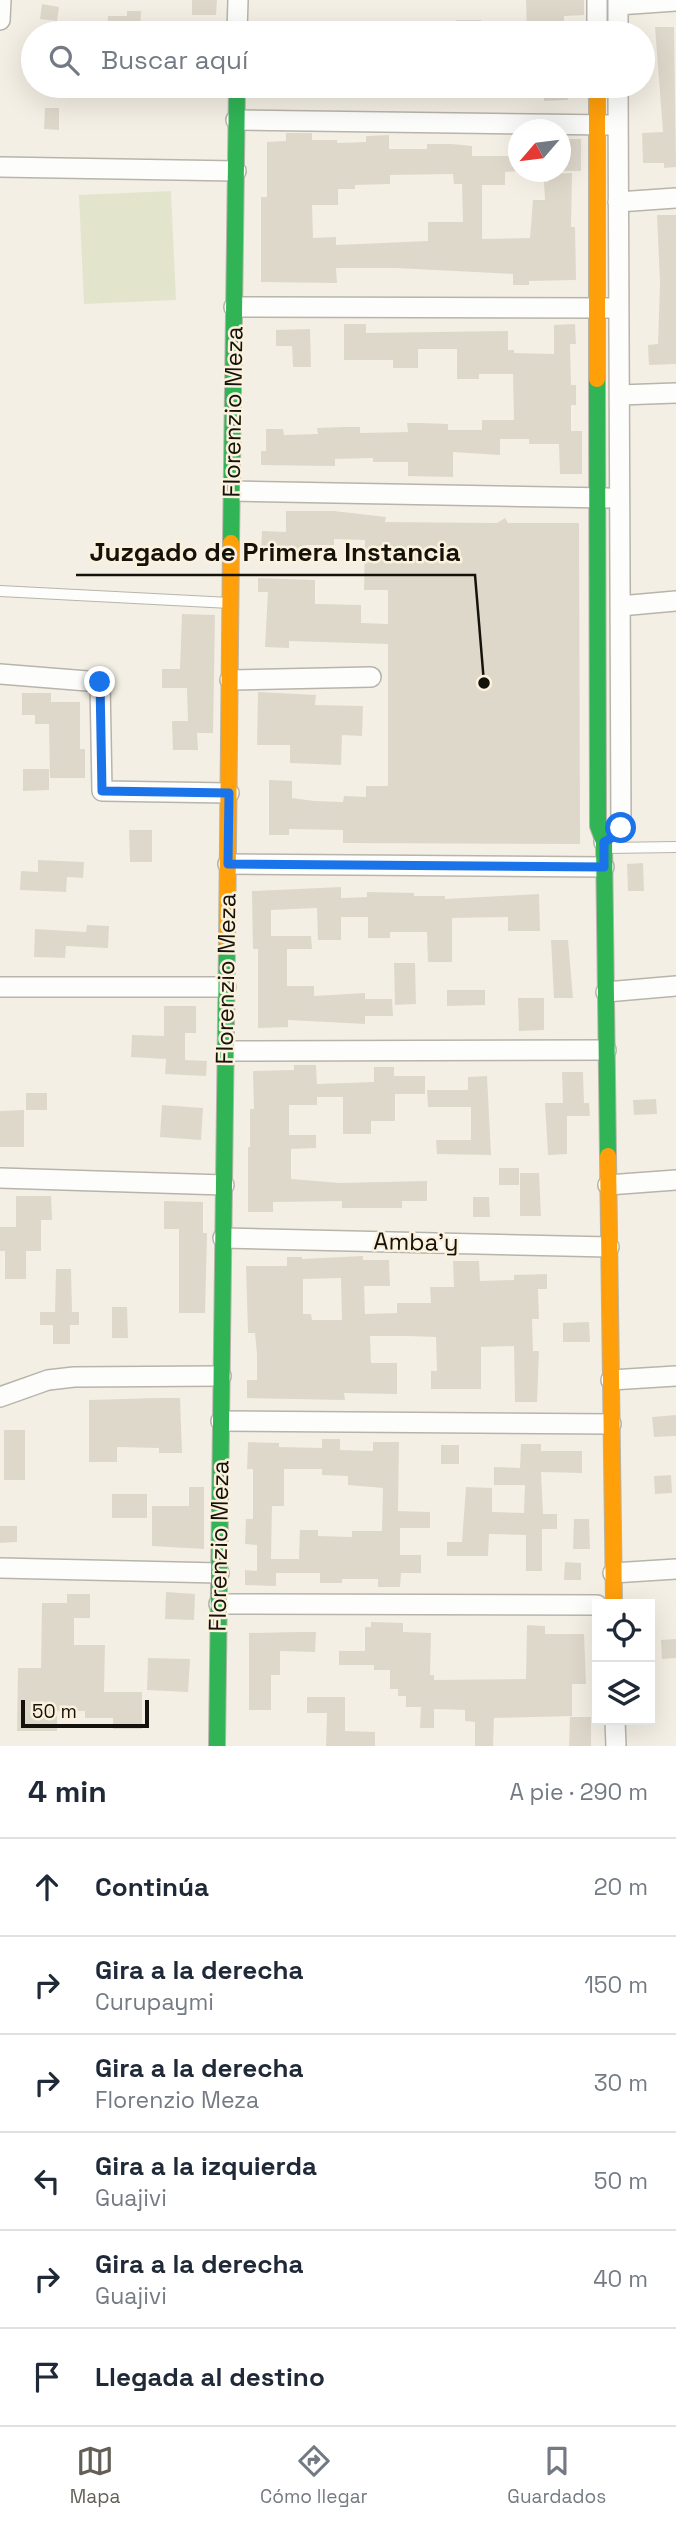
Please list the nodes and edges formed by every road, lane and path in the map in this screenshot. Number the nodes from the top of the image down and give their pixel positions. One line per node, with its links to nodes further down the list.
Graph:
1 (1, 0): 6 (street)
2 (238, 0): 7 (street)
3 (597, 0): 8 (street)
4 (676, 1): 5 (street)
5 (618, 2): 9 (street)
6 (0, 20)
7 (237, 21)
8 (597, 21)
9 (618, 21)
10 (237, 98): 13 (street, Florenzio Meza)
11 (597, 98): 14 (street)
12 (618, 98): 15 (street)
13 (236, 120): 14 (street); 17 (street, Florenzio Meza)
14 (597, 125): 15 (street); 21 (street)
15 (618, 125): 19 (street)
16 (0, 167): 17 (street)
17 (236, 171): 20 (street, Florenzio Meza)
18 (676, 198): 19 (street)
19 (618, 202): 22 (street)
20 (234, 307): 21 (street); 25 (street, Florenzio Meza)
21 (597, 308): 22 (street); 26 (street)
22 (619, 309): 24 (street)
23 (676, 393): 24 (street)
24 (620, 395): 27 (street)
25 (232, 491): 26 (street); 30 (street, Florenzio Meza)
26 (597, 498): 27 (street); 37 (street)
27 (620, 498): 31 (street)
28 (0, 591): 30 (lane)
29 (676, 601): 31 (street)
30 (231, 603): 34 (street, Florenzio Meza)
31 (620, 606): 37 (street)
32 (0, 674): 35 (street)
33 (371, 677): 34 (street)
34 (230, 680): 35 (street, Florenzio Meza)
35 (229, 793): 38 (street, Florenzio Meza)
36 (676, 847): 37 (lane)
37 (604, 852): 38 (street); 42 (street)
38 (228, 864): 41 (street, Florenzio Meza)
39 (676, 986): 42 (street)
40 (0, 987): 41 (street)
41 (226, 987): 44 (street, Florenzio Meza)
42 (606, 992): 43 (street)
43 (606, 1050): 44 (street); 48 (street)
44 (226, 1051): 47 (street, Florenzio Meza)
45 (0, 1178): 47 (street)
46 (676, 1180): 48 (street)
47 (224, 1185): 49 (street, Florenzio Meza)
48 (608, 1185): 50 (street)
49 (223, 1238): 50 (street, Amba'y); 51 (street, Florenzio Meza)
50 (609, 1247): 53 (street)
51 (221, 1376): 54 (street); 55 (street, Florenzio Meza)
52 (676, 1376): 53 (street)
53 (611, 1381): 56 (street)
54 (0, 1397)
55 (221, 1421): 56 (street); 59 (street, Florenzio Meza)
56 (611, 1424): 60 (street)
57 (0, 1568): 59 (street)
58 (676, 1569): 60 (street)
59 (219, 1573): 62 (street, Florenzio Meza)
60 (613, 1573): 61 (street)
61 (614, 1599)
62 (219, 1604): 63 (street); 65 (street, Florenzio Meza)
63 (592, 1605)
64 (615, 1725): 66 (street)
65 (217, 1746)
66 (615, 1746)

